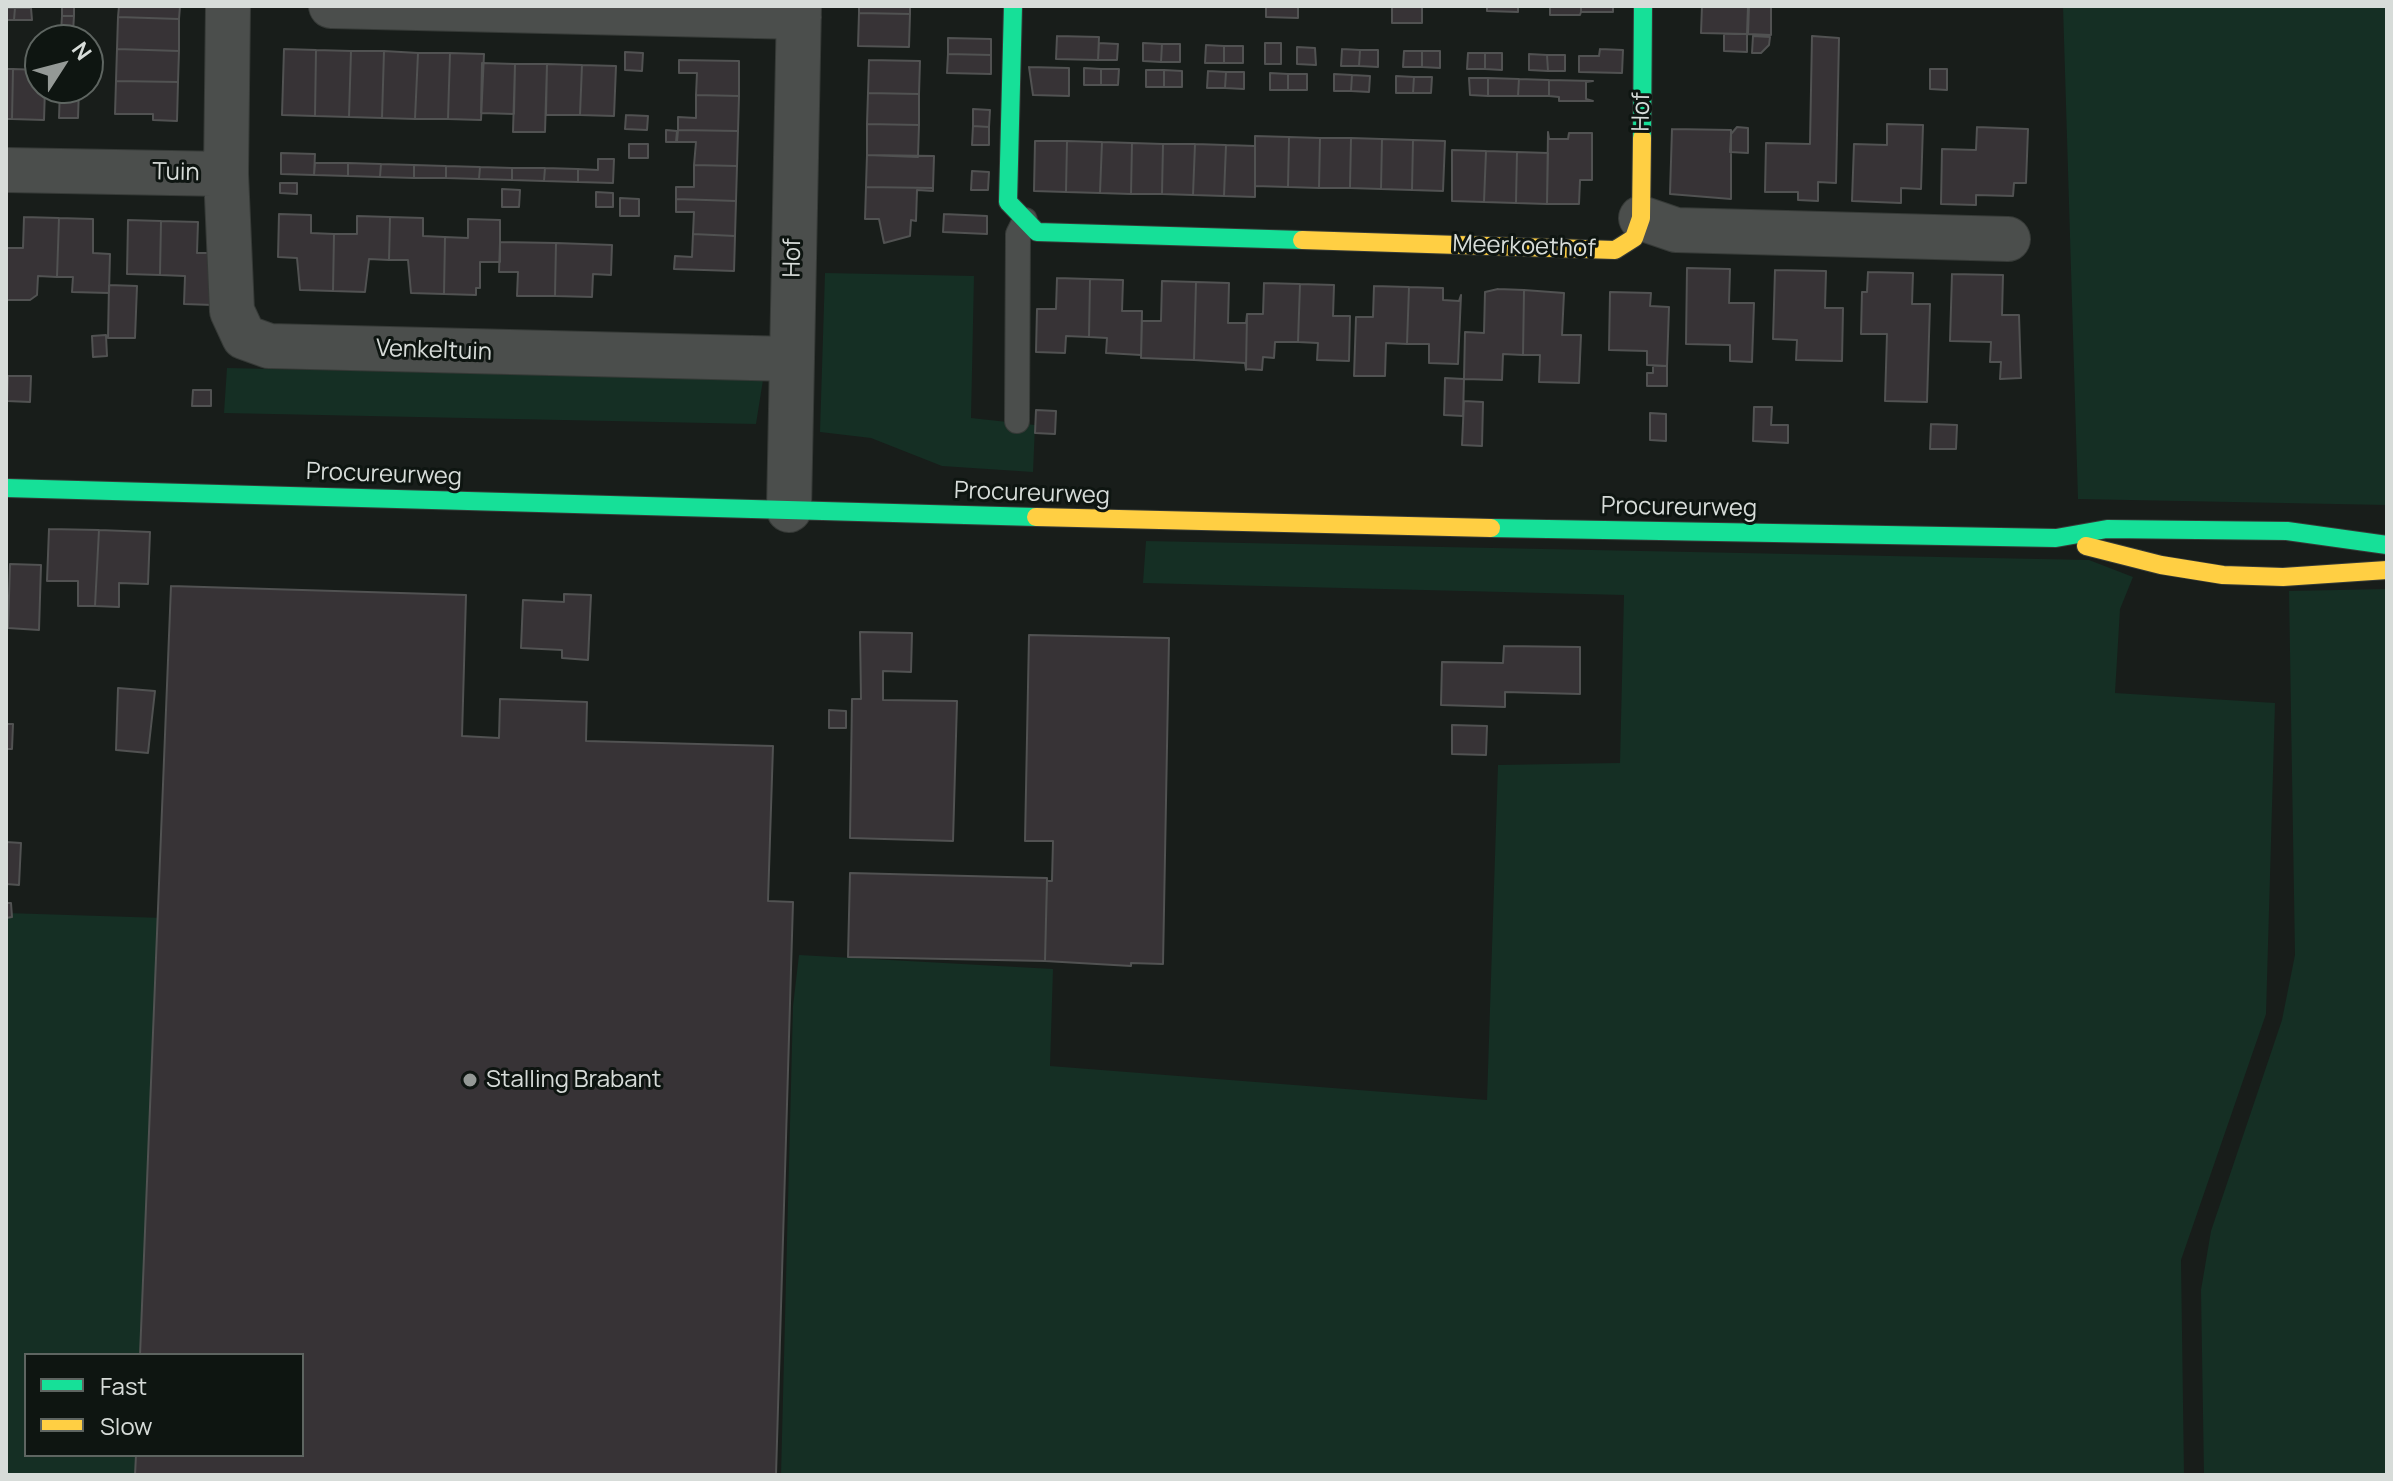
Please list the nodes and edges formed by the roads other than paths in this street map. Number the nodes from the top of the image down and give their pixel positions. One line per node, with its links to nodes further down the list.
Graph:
1 (228, 6): 7 (street, Tuin)
2 (331, 6): 5 (street)
3 (1013, 6): 9 (main road)
4 (1643, 6): 8 (main road, Hof)
5 (799, 12): 11 (street, Hof)
6 (6, 170): 7 (street, Tuin)
7 (226, 174): 11 (street, Venkeltuin)
8 (1641, 218): 9 (main road, Meerkoethof); 10 (street)
9 (1025, 220): 12 (lane)
10 (2008, 239)
11 (791, 359): 14 (street, Hof)
12 (1017, 421)
13 (6, 488): 14 (main road, Procureurweg)
14 (789, 510): 15 (main road, Procureurweg)
15 (2056, 538): 16 (main road, Procureurweg); 17 (main road, Procureurweg)
16 (2387, 545)
17 (2387, 570)

